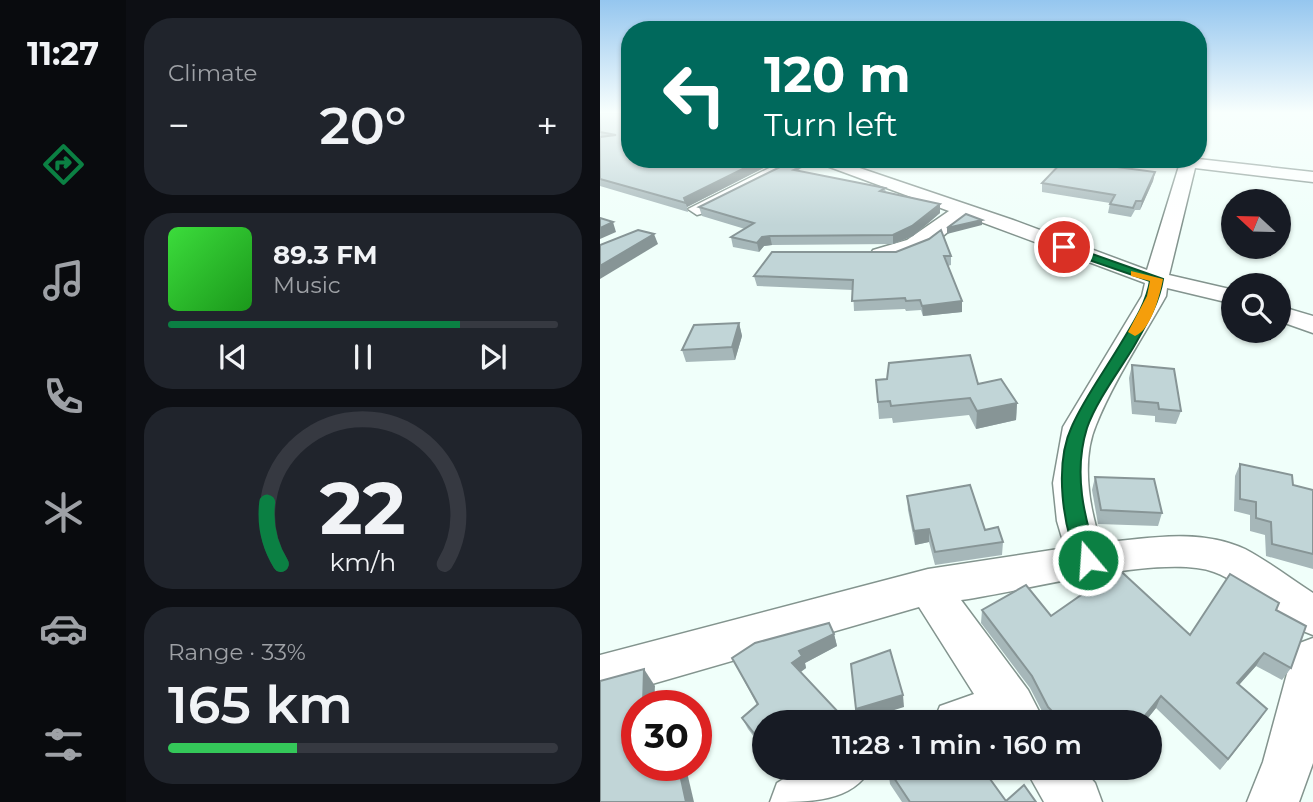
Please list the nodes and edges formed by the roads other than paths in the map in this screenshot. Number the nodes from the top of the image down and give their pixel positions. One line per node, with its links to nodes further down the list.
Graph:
1 (1207, 165): 5 (street)
2 (781, 168): 6 (street)
3 (842, 168): 7 (street)
4 (1187, 168): 9 (street)
5 (1313, 177)
6 (697, 209)
7 (962, 209): 8 (street); 9 (street)
8 (858, 255)
9 (1157, 279): 10 (street); 13 (street)
10 (1221, 294)
11 (1291, 317): 12 (street)
12 (1313, 325)
13 (1088, 560): 14 (street); 15 (street)
14 (928, 587): 17 (street); 18 (street)
15 (1313, 616)
16 (1313, 659): 23 (street)
17 (600, 677)
18 (1013, 710)
19 (828, 780): 21 (street)
20 (1059, 780): 22 (street)
21 (796, 802)
22 (1076, 802)
23 (1273, 802)

